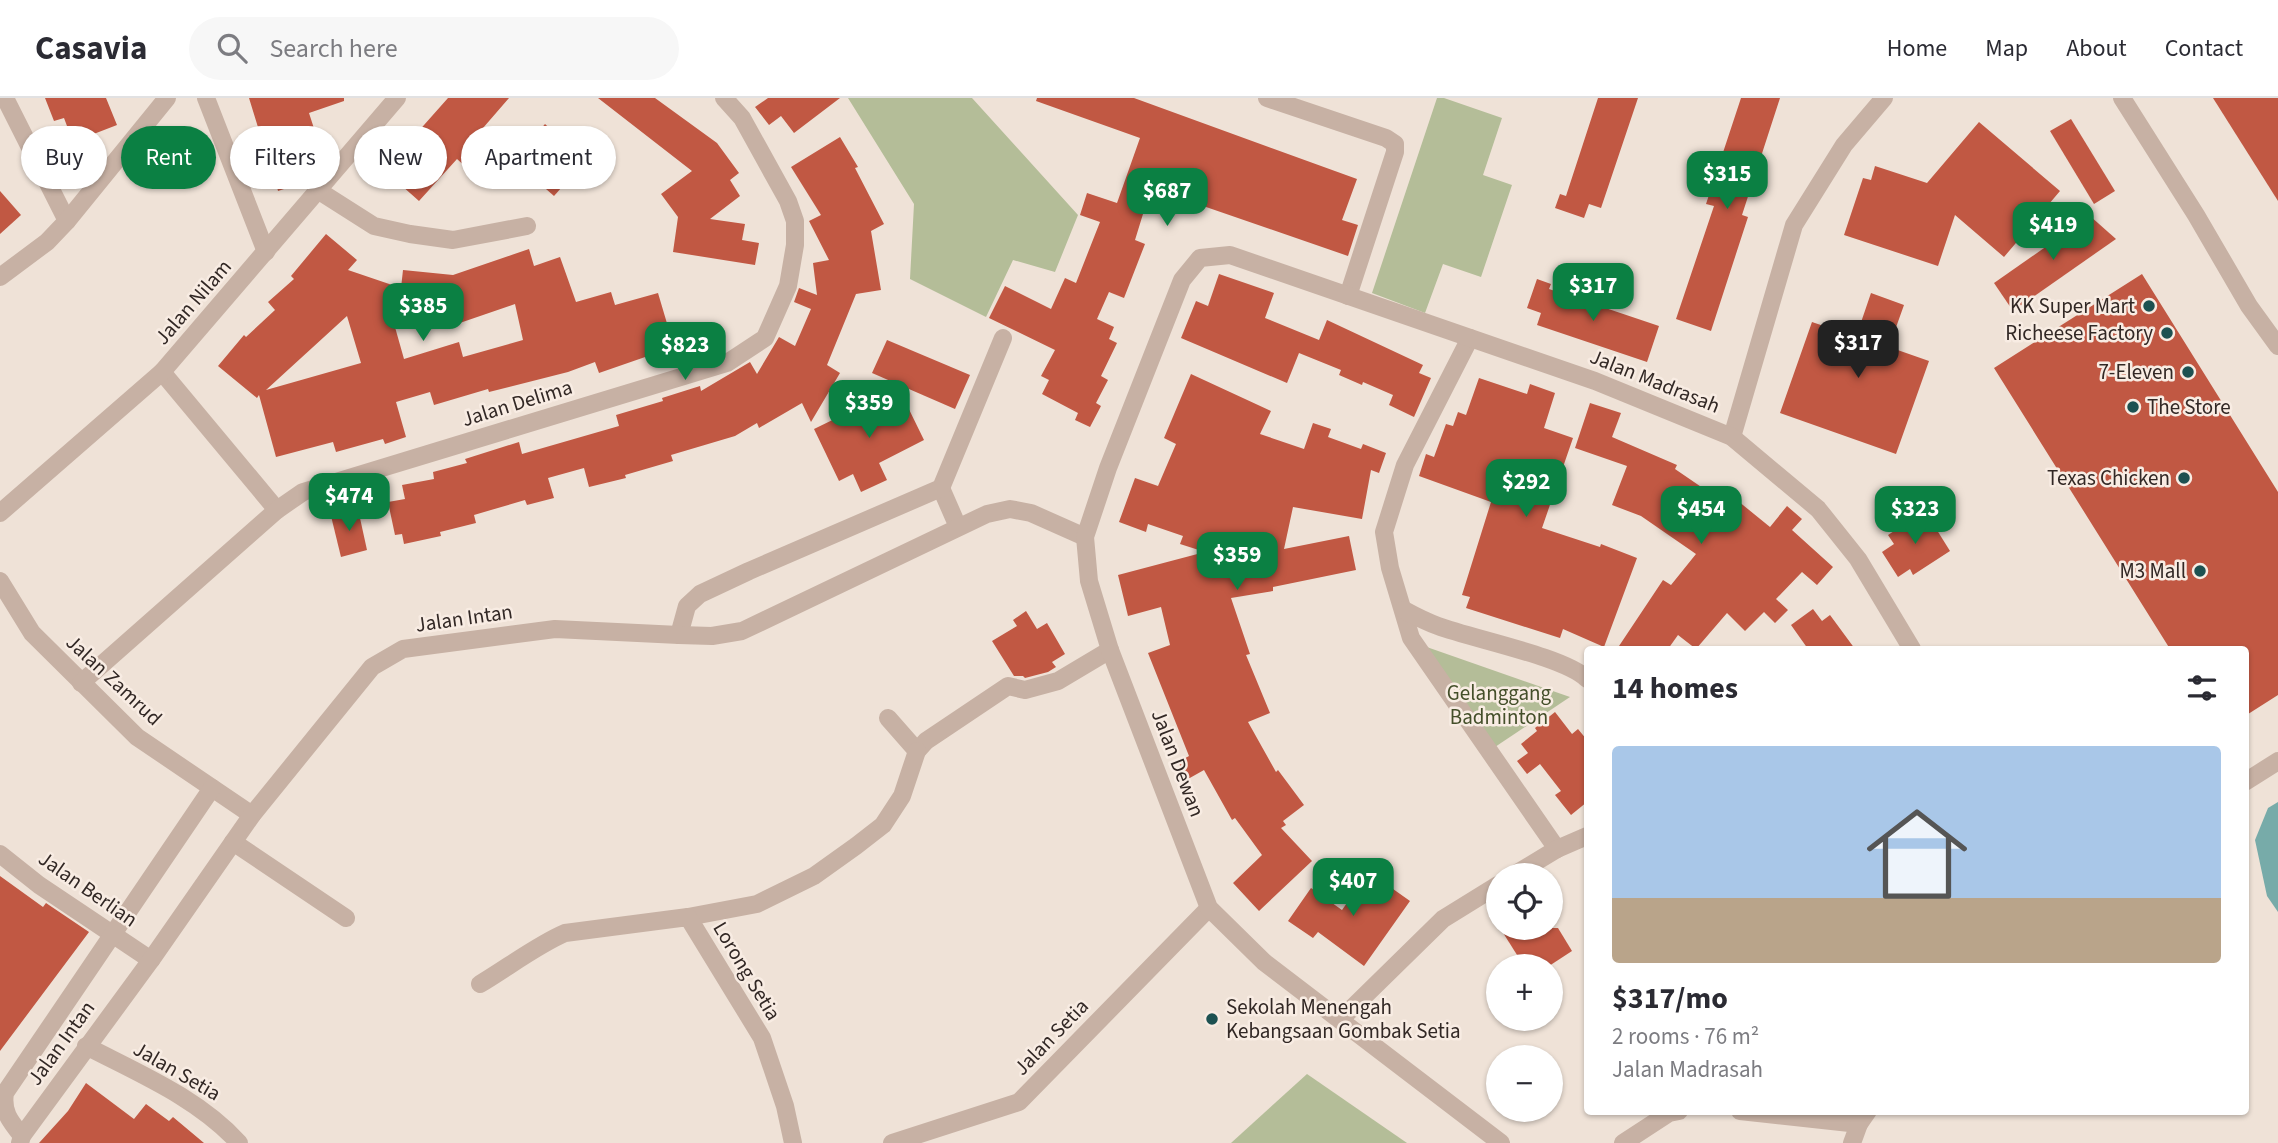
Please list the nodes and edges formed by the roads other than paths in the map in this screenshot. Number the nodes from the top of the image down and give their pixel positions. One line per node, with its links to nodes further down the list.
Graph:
1 (5, 98): 10 (street)
2 (167, 98): 10 (street)
3 (206, 98): 12 (street)
4 (397, 98): 9 (street, Jalan Nilam)
5 (724, 98): 22 (street, Jalan Delima)
6 (1266, 98): 15 (street)
7 (1884, 98): 20 (street)
8 (2122, 98): 18 (street)
9 (319, 191): 11 (street); 12 (street, Jalan Nilam)
10 (67, 221): 13 (street)
11 (527, 226)
12 (266, 252): 19 (street, Jalan Nilam)
13 (0, 277)
14 (1182, 279): 15 (street, Jalan Madrasah); 25 (street, Jalan Dewan)
15 (1348, 296): 17 (street, Jalan Madrasah)
16 (1003, 338): 21 (street)
17 (1470, 338): 20 (street, Jalan Madrasah); 27 (street)
18 (2278, 346)
19 (162, 372): 22 (street); 23 (street, Jalan Nilam)
20 (1732, 437): 29 (street, Jalan Madrasah)
21 (941, 488): 24 (street); 28 (street)
22 (277, 510): 32 (street, Jalan Delima)
23 (0, 513)
24 (958, 527): 25 (street, Jalan Intan); 28 (street, Jalan Intan)
25 (1085, 537): 30 (street, Jalan Dewan)
26 (0, 581): 32 (street, Jalan Zamrud)
27 (1404, 610): 31 (street); 41 (street)
28 (679, 635): 38 (street, Jalan Intan)
29 (1910, 646)
30 (1110, 650): 34 (street); 45 (street, Jalan Dewan)
31 (1584, 676)
32 (81, 683): 37 (street, Jalan Zamrud)
33 (888, 718): 34 (street)
34 (917, 751): 46 (street)
35 (2278, 761): 36 (street)
36 (2249, 779)
37 (212, 788): 38 (street, Jalan Zamrud); 48 (street)
38 (252, 815): 40 (street, Jalan Intan)
39 (1584, 837): 41 (street)
40 (233, 842): 47 (street); 49 (street, Jalan Intan)
41 (1557, 849): 43 (street)
42 (0, 854): 48 (street, Jalan Berlian)
43 (1534, 863)
44 (1486, 892): 51 (street)
45 (1209, 908): 51 (street, Jalan Dewan); 59 (street, Jalan Setia)
46 (688, 917): 50 (street, Lorong Setia); 58 (street, Lorong Setia)
47 (346, 918)
48 (113, 934): 49 (street, Jalan Berlian); 56 (street)
49 (151, 960): 52 (street, Jalan Intan)
50 (480, 984)
51 (1341, 1019): 60 (street, Jalan Dewan)
52 (86, 1046): 56 (street, Jalan Intan); 57 (street, Jalan Setia)
53 (1666, 1115): 61 (street)
54 (1810, 1115): 55 (street)
55 (1863, 1118): 62 (street)
56 (21, 1139)
57 (239, 1143)
58 (793, 1143)
59 (892, 1143)
60 (1501, 1143)
61 (1623, 1143)
62 (1852, 1143)

